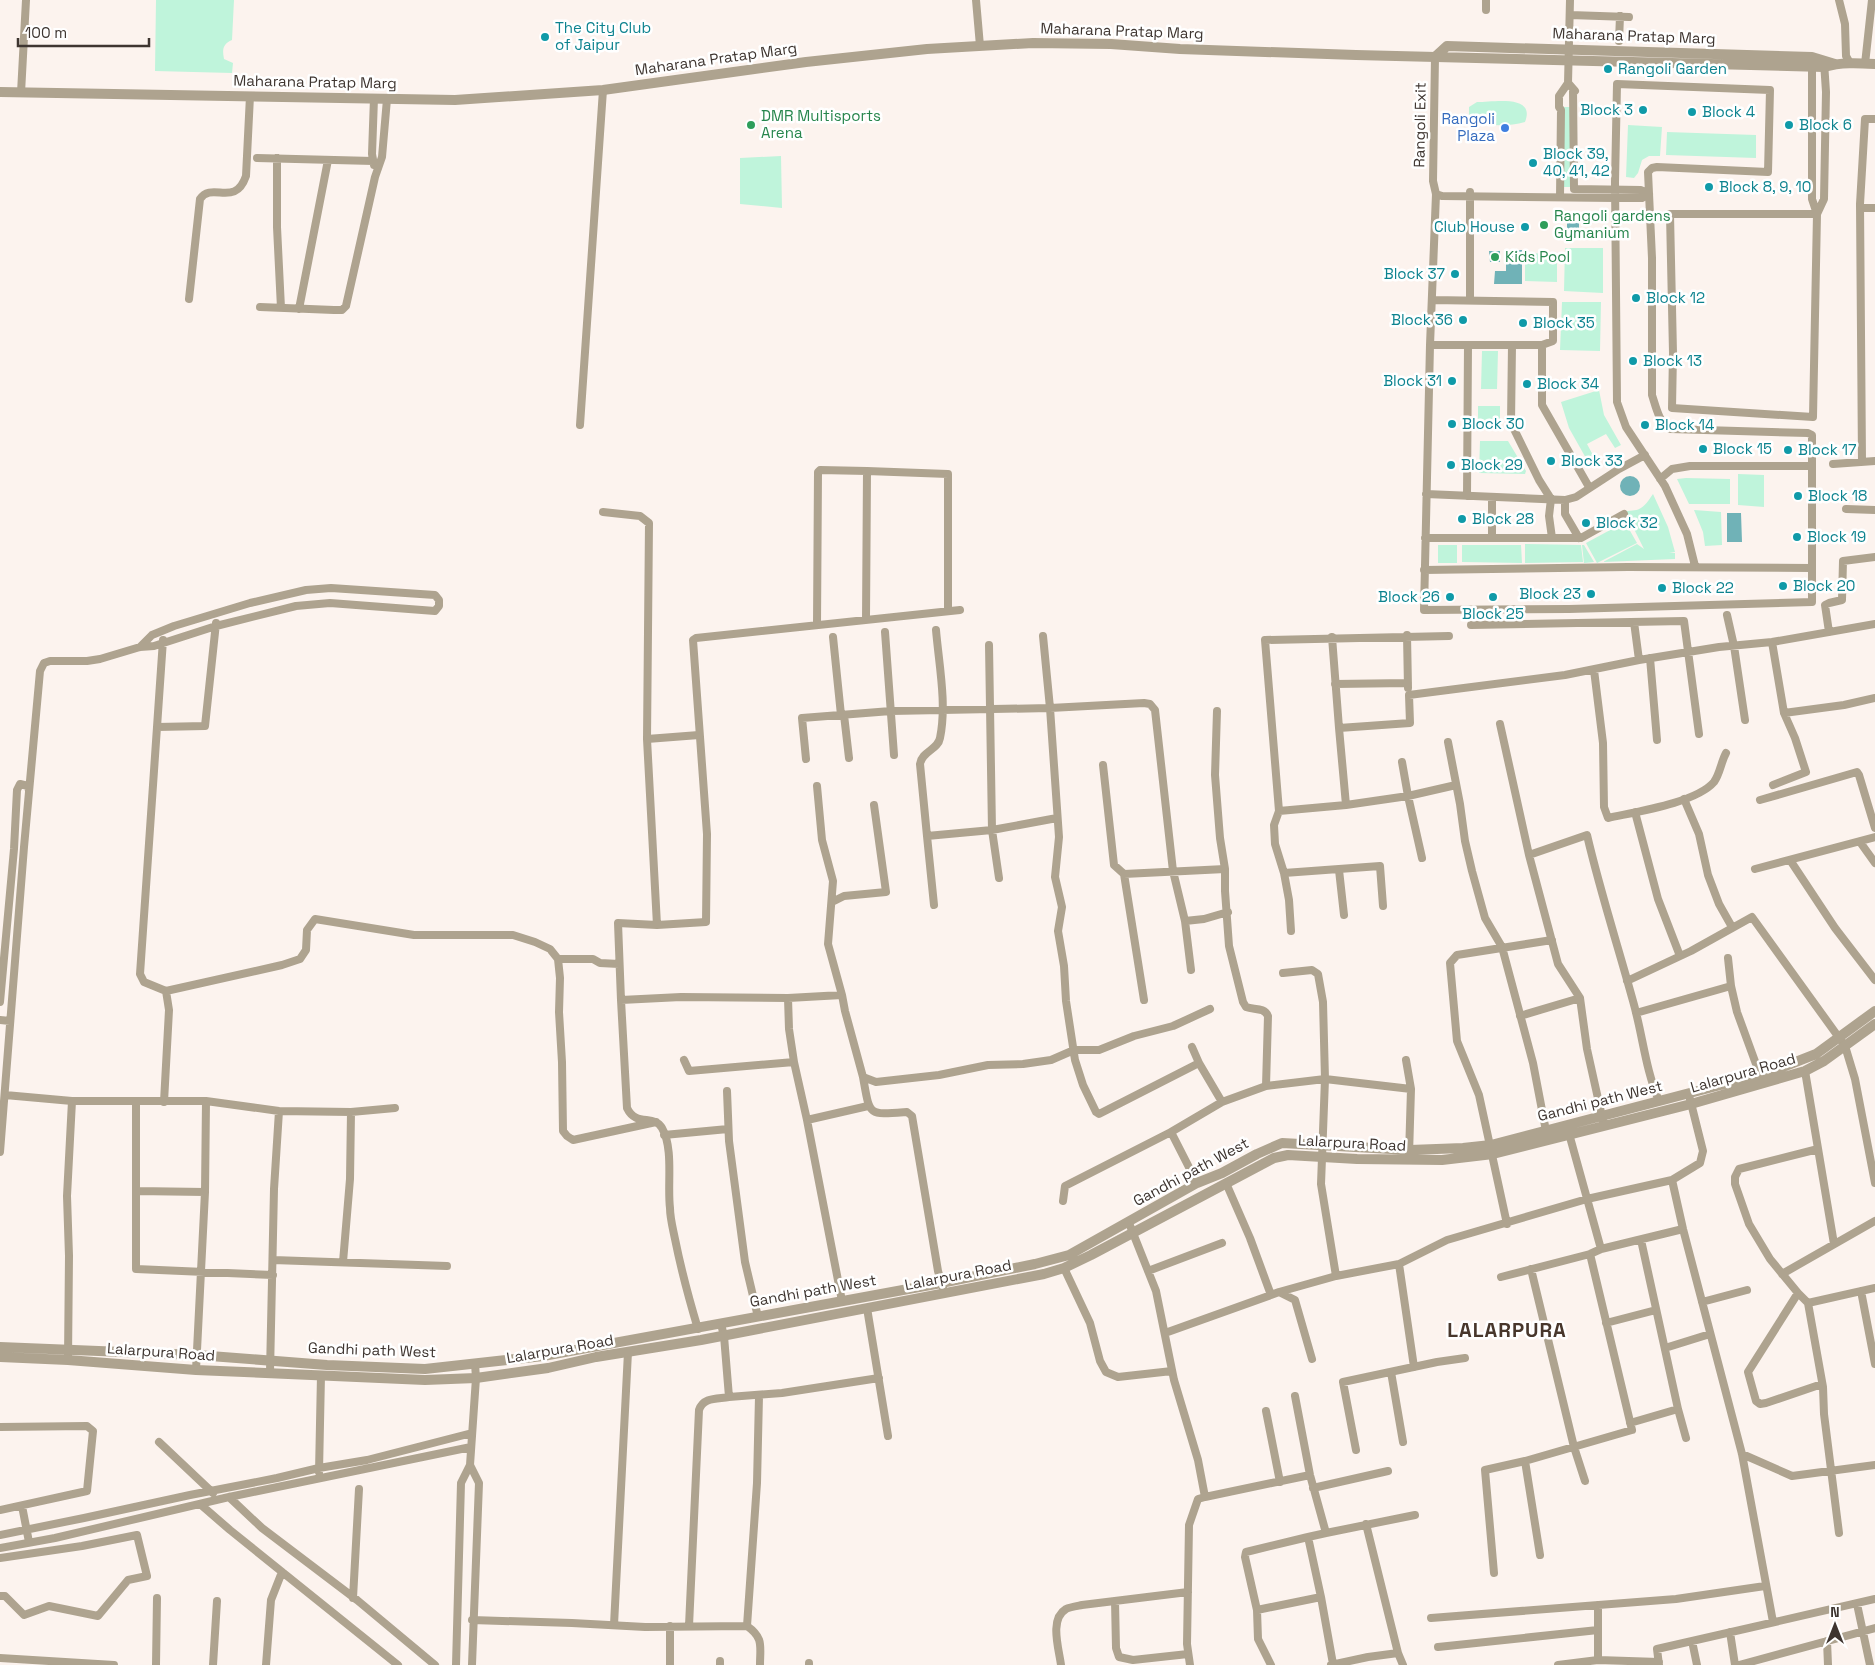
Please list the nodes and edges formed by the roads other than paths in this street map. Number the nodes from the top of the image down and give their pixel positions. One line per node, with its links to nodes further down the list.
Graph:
1 (26, 0): 22 (street)
2 (976, 0): 12 (street)
3 (1486, 0): 7 (street)
4 (1570, 0): 8 (street)
5 (1839, 0): 16 (street)
6 (1872, 0): 18 (street)
7 (1486, 10)
8 (1570, 14): 9 (street); 13 (street)
9 (1620, 16): 10 (street); 11 (street)
10 (1629, 16)
11 (1619, 41)
12 (980, 46): 14 (street, Maharana Pratap Marg); 20 (street, Maharana Pratap Marg)
13 (1569, 55): 14 (street, Maharana Pratap Marg); 15 (street, Maharana Pratap Marg); 19 (street)
14 (1435, 57): 32 (street, Rangoli Exit)
15 (1812, 62): 17 (street, Maharana Pratap Marg); 39 (street)
16 (1850, 63): 17 (street, Maharana Pratap Marg); 18 (street, Maharana Pratap Marg)
17 (1828, 64): 39 (street)
18 (1870, 64)
19 (1570, 86): 34 (street); 36 (street)
20 (603, 90): 25 (street, Maharana Pratap Marg); 50 (street)
21 (0, 92): 22 (street, Maharana Pratap Marg)
22 (21, 93): 23 (street, Maharana Pratap Marg)
23 (250, 96): 24 (street, Maharana Pratap Marg); 40 (street)
24 (374, 98): 25 (street, Maharana Pratap Marg); 30 (street)
25 (387, 99): 31 (street)
26 (1875, 119): 37 (street)
27 (257, 158): 28 (street)
28 (277, 158): 29 (street); 44 (street)
29 (328, 160): 30 (street); 45 (street)
30 (373, 161): 31 (street)
31 (375, 177): 45 (street)
32 (1436, 194): 33 (street); 41 (street, Rangoli Exit)
33 (1470, 194): 36 (street); 42 (street)
34 (1615, 194): 35 (street); 35 (street); 36 (street); 51 (street)
35 (1649, 194): 55 (street)
36 (1560, 195)
37 (1861, 208): 38 (street); 53 (street)
38 (1875, 208)
39 (1817, 214): 39 (street)
40 (189, 299)
41 (1432, 300): 42 (street); 46 (street, Rangoli Exit)
42 (1470, 300): 49 (street)
43 (260, 307): 44 (street)
44 (281, 308): 45 (street)
45 (299, 309)
46 (1430, 345): 47 (street); 59 (street, Rangoli Exit)
47 (1468, 345): 48 (street); 60 (street)
48 (1512, 345): 49 (street); 62 (street)
49 (1542, 345): 58 (street)
50 (580, 424)
51 (1644, 455): 57 (street); 58 (street)
52 (1875, 461): 53 (street)
53 (1862, 462): 54 (street)
54 (1833, 464)
55 (1812, 466): 57 (street); 74 (street)
56 (867, 471): 80 (street); 84 (street); 89 (street)
57 (1660, 479): 73 (street)
58 (1589, 487): 63 (street)
59 (1426, 494): 60 (street); 68 (street, Rangoli Exit)
60 (1467, 496): 61 (street)
61 (1492, 497): 62 (street); 69 (street)
62 (1550, 499): 63 (street); 70 (street)
63 (1565, 500): 71 (street)
64 (1846, 509): 65 (street)
65 (1875, 510)
66 (603, 512): 125 (street)
67 (1624, 514): 71 (street)
68 (1425, 538): 69 (street); 75 (street, Rangoli Exit)
69 (1492, 538): 70 (street)
70 (1552, 538): 71 (street)
71 (1579, 538)
72 (1875, 557): 93 (street)
73 (1695, 566): 74 (street); 75 (street)
74 (1812, 568): 75 (street, Rangoli Exit)
75 (1424, 570)
76 (291, 593): 77 (street); 78 (street); 78 (street)
77 (250, 603): 81 (street); 83 (street)
78 (291, 607): 83 (street)
79 (960, 610): 80 (street)
80 (948, 611): 84 (street)
81 (216, 613): 88 (street); 91 (street)
82 (1727, 615): 102 (street)
83 (255, 616): 88 (street)
84 (866, 620): 89 (street)
85 (1634, 622): 87 (street); 104 (street); 106 (street)
86 (1875, 624): 93 (street)
87 (1471, 625)
88 (216, 626): 100 (street); 121 (street)
89 (817, 626): 124 (street)
90 (936, 630): 114 (street)
91 (163, 631): 100 (street); 103 (street)
92 (885, 632): 115 (street)
93 (1829, 632): 99 (street)
94 (1407, 635): 96 (street); 98 (street); 108 (street)
95 (1044, 636): 113 (street)
96 (1449, 636)
97 (833, 637): 118 (street)
98 (1332, 637): 109 (street); 143 (street)
99 (1772, 642): 102 (street); 117 (street)
100 (163, 643): 103 (street); 121 (street)
101 (989, 645): 112 (street)
102 (1734, 646): 104 (street); 119 (street)
103 (140, 647): 137 (street)
104 (1689, 652): 105 (street); 123 (street)
105 (1650, 658): 106 (street); 126 (street)
106 (1638, 660): 107 (street)
107 (1594, 670): 110 (street); 144 (street)
108 (1408, 683): 109 (street); 110 (street)
109 (1335, 684): 122 (street)
110 (1410, 695): 122 (street)
111 (1875, 698): 117 (street)
112 (990, 708): 113 (street); 114 (street); 147 (street)
113 (1050, 708): 145 (street); 162 (street)
114 (943, 709): 115 (street); 150 (street)
115 (891, 711): 118 (street); 129 (street)
116 (1217, 711): 159 (street)
117 (1784, 713): 135 (street)
118 (842, 715): 130 (street); 131 (street)
119 (1745, 720)
120 (1500, 724): 155 (street)
121 (157, 727): 188 (street)
122 (1339, 728): 142 (street)
123 (1699, 734)
124 (699, 735): 125 (street); 172 (street)
125 (646, 738): 172 (street)
126 (1657, 740)
127 (1448, 742): 134 (street)
128 (1726, 753): 139 (street)
129 (894, 755)
130 (849, 758)
131 (806, 760)
132 (1402, 762): 138 (street)
133 (1103, 765): 164 (street)
134 (1456, 785): 138 (street); 176 (street)
135 (1773, 785)
136 (817, 786): 166 (street)
137 (29, 791): 148 (street); 149 (street)
138 (1408, 796): 142 (street); 156 (street)
139 (1684, 799): 144 (street); 173 (street)
140 (1760, 800): 146 (street)
141 (874, 805): 166 (street)
142 (1346, 805): 143 (street)
143 (1279, 811): 163 (street)
144 (1635, 812): 177 (street)
145 (1057, 818): 147 (street); 204 (street)
146 (1875, 828)
147 (992, 830): 150 (street); 165 (street)
148 (15, 831): 149 (street); 153 (street)
149 (26, 832): 154 (street)
150 (927, 836): 167 (street)
151 (1875, 837): 152 (street)
152 (1860, 842): 157 (street); 158 (street)
153 (14, 846): 154 (street); 185 (street)
154 (24, 847): 186 (street)
155 (1529, 855): 175 (street); 184 (street)
156 (1422, 858)
157 (1790, 860): 160 (street); 183 (street)
158 (1875, 863)
159 (1225, 869): 162 (street); 169 (street)
160 (1754, 869)
161 (1338, 870): 163 (street); 168 (street); 170 (street)
162 (1173, 871): 164 (street); 171 (street)
163 (1284, 873): 174 (street)
164 (1124, 874): 193 (street)
165 (999, 878)
166 (832, 902): 189 (street)
167 (934, 905)
168 (1383, 906)
169 (1228, 912): 171 (street); 213 (street)
170 (1344, 916)
171 (1185, 921): 181 (street)
172 (656, 925): 180 (street)
173 (1732, 927): 177 (street); 202 (street)
174 (1291, 931)
175 (1552, 940): 176 (street); 191 (street)
176 (1502, 947): 198 (street); 239 (street)
177 (1680, 956): 184 (street)
178 (1728, 958): 187 (street)
179 (558, 959): 180 (street); 188 (street); 231 (street)
180 (619, 964): 192 (street)
181 (1191, 970)
182 (1283, 973): 212 (street)
183 (1875, 980)
184 (1627, 981): 197 (street)
185 (1, 985): 186 (street); 194 (street)
186 (13, 986): 200 (street)
187 (1731, 986): 197 (street); 210 (street)
188 (166, 991): 222 (street)
189 (842, 996): 190 (street); 211 (street)
190 (788, 998): 192 (street); 207 (street)
191 (1580, 998): 198 (street); 230 (street)
192 (621, 1000): 231 (street)
193 (1144, 1000)
194 (0, 1002)
195 (1210, 1009): 204 (street)
196 (1875, 1011): 202 (street)
197 (1636, 1013): 221 (street)
198 (1520, 1016): 234 (street)
199 (0, 1020): 200 (street)
200 (10, 1021): 215 (street)
201 (1875, 1024): 202 (street, Lalarpura Road)
202 (1843, 1042): 209 (street, Lalarpura Road); 210 (street); 246 (street)
203 (1192, 1047): 208 (street)
204 (1074, 1050): 208 (street); 211 (street)
205 (684, 1060): 207 (street)
206 (1406, 1060): 214 (street)
207 (794, 1062): 229 (street)
208 (1199, 1063): 223 (street)
209 (1805, 1071): 217 (street, Lalarpura Road); 238 (street)
210 (1760, 1075): 217 (street)
211 (863, 1077): 225 (street)
212 (1325, 1079): 213 (street); 214 (street); 237 (street)
213 (1266, 1086): 223 (street)
214 (1411, 1089): 242 (street)
215 (4, 1090): 218 (street); 224 (street)
216 (727, 1091): 232 (street)
217 (1690, 1099): 221 (street, Gandhi path West); 230 (street, Lalarpura Road); 243 (street)
218 (72, 1101): 219 (street); 293 (street)
219 (136, 1101): 222 (street); 247 (street)
220 (206, 1101): 222 (street); 227 (street); 248 (street)
221 (1659, 1101): 230 (street, Gandhi path West)
222 (164, 1102)
223 (1222, 1102): 235 (street)
224 (2, 1105): 240 (street)
225 (868, 1106): 229 (street); 272 (street)
226 (395, 1108): 228 (street)
227 (279, 1111): 228 (street); 260 (street)
228 (351, 1112): 261 (street)
229 (807, 1120): 279 (street)
230 (1603, 1121): 233 (street, Gandhi path West)
231 (656, 1122): 236 (street)
232 (728, 1129): 236 (street); 284 (street)
233 (1568, 1130): 234 (street, Gandhi path West); 239 (street); 249 (street)
234 (1546, 1131): 239 (street, Gandhi path West)
235 (1171, 1132): 244 (street); 250 (street)
236 (664, 1135): 287 (street)
237 (1323, 1145): 241 (street); 242 (street, Gandhi path West); 244 (street, Gandhi path West)
238 (1818, 1149): 257 (street); 268 (street)
239 (1492, 1150): 242 (street, Gandhi path West); 252 (street)
240 (0, 1152)
241 (1322, 1156): 242 (street, Lalarpura Road); 245 (street, Lalarpura Road); 270 (street)
242 (1409, 1156)
243 (1672, 1180): 249 (street); 254 (street)
244 (1197, 1183): 253 (street, Gandhi path West)
245 (1226, 1183): 253 (street, Lalarpura Road); 278 (street)
246 (1875, 1183)
247 (136, 1191): 248 (street); 266 (street)
248 (204, 1192): 266 (street)
249 (1587, 1199): 252 (street); 258 (street)
250 (1063, 1201)
251 (1875, 1221): 257 (street)
252 (1508, 1224): 262 (street)
253 (1131, 1227): 264 (street, Lalarpura Road); 267 (street); 272 (street, Gandhi path West)
254 (1683, 1229): 255 (street); 280 (street)
255 (1641, 1240): 258 (street); 283 (street)
256 (1222, 1243): 267 (street)
257 (1834, 1244): 268 (street)
258 (1601, 1249): 259 (street)
259 (1590, 1254): 265 (street); 285 (street)
260 (273, 1260): 261 (street); 269 (street)
261 (343, 1262): 263 (street)
262 (1399, 1264): 270 (street); 303 (street)
263 (447, 1266)
264 (1064, 1268): 276 (street, Lalarpura Road); 305 (street)
265 (1531, 1269): 271 (street); 325 (street)
266 (200, 1270): 269 (street); 295 (street)
267 (1148, 1271): 288 (street)
268 (1782, 1274): 277 (street)
269 (273, 1275): 300 (street)
270 (1336, 1276): 278 (street)
271 (1500, 1277)
272 (941, 1283): 276 (street); 279 (street, Gandhi path West)
273 (1875, 1288): 275 (street)
274 (1747, 1290): 280 (street)
275 (1861, 1291): 281 (street); 302 (street)
276 (946, 1293): 282 (street, Lalarpura Road)
277 (1798, 1293): 281 (street); 311 (street)
278 (1275, 1294): 288 (street); 297 (street)
279 (842, 1301): 284 (street, Gandhi path West)
280 (1702, 1302): 289 (street)
281 (1808, 1303): 311 (street)
282 (868, 1308): 290 (street, Lalarpura Road); 310 (street)
283 (1656, 1310): 285 (street); 292 (street)
284 (758, 1317): 286 (street, Gandhi path West)
285 (1606, 1323): 317 (street)
286 (721, 1324): 287 (street, Gandhi path West); 290 (street)
287 (698, 1328): 301 (street, Gandhi path West)
288 (1165, 1333): 305 (street)
289 (1710, 1334): 292 (street); 327 (street)
290 (724, 1336): 294 (street, Lalarpura Road); 314 (street)
291 (0, 1347): 293 (street, Gandhi path West)
292 (1665, 1348): 315 (street)
293 (68, 1349): 295 (street, Gandhi path West); 299 (street)
294 (628, 1352): 309 (street, Lalarpura Road); 380 (street)
295 (197, 1355): 300 (street, Gandhi path West); 304 (street)
296 (0, 1357): 299 (street, Lalarpura Road)
297 (1312, 1358)
298 (1465, 1358): 303 (street)
299 (68, 1360): 304 (street, Lalarpura Road)
300 (270, 1360): 301 (street, Gandhi path West); 306 (street)
301 (475, 1364): 309 (street)
302 (1875, 1364)
303 (1414, 1367): 307 (street)
304 (196, 1370): 306 (street, Lalarpura Road)
305 (1172, 1371): 342 (street)
306 (270, 1372): 308 (street, Lalarpura Road)
307 (1391, 1372): 323 (street); 326 (street)
308 (320, 1374): 309 (street, Lalarpura Road); 331 (street)
309 (476, 1378): 319 (street)
310 (879, 1378): 312 (street); 320 (street)
311 (1822, 1384): 333 (street)
312 (759, 1396): 314 (street); 383 (street)
313 (1295, 1396): 334 (street)
314 (729, 1397): 382 (street)
315 (1678, 1409): 317 (street); 321 (street)
316 (1266, 1411): 337 (street)
317 (1630, 1422): 325 (street)
318 (0, 1427): 345 (street)
319 (472, 1433): 324 (street); 331 (street)
320 (888, 1436)
321 (1686, 1438)
322 (159, 1442): 340 (street)
323 (1403, 1442)
324 (471, 1447): 330 (street); 335 (street)
325 (1574, 1447): 328 (street); 336 (street)
326 (1356, 1450)
327 (1742, 1454): 333 (street); 365 (street)
328 (1525, 1461): 361 (street); 364 (street)
329 (1875, 1465): 333 (street)
330 (470, 1466): 378 (street); 405 (street)
331 (319, 1468): 335 (street); 340 (street)
332 (1388, 1471): 338 (street)
333 (1832, 1471): 355 (street)
334 (1310, 1475): 337 (street); 338 (street)
335 (319, 1479): 341 (street)
336 (1585, 1481)
337 (1280, 1482): 342 (street)
338 (1313, 1488): 354 (street)
339 (359, 1489): 370 (street)
340 (210, 1491): 343 (street); 346 (street)
341 (229, 1497): 343 (street); 370 (street)
342 (1205, 1497): 366 (street)
343 (220, 1499): 344 (street)
344 (200, 1504): 349 (street); 363 (street)
345 (22, 1506): 347 (street); 352 (street)
346 (135, 1507): 349 (street); 350 (street)
347 (0, 1510)
348 (1415, 1515): 351 (street)
349 (138, 1518): 353 (street)
350 (67, 1522): 352 (street); 353 (street)
351 (1366, 1524): 354 (street); 391 (street)
352 (27, 1530): 356 (street); 358 (street)
353 (74, 1533): 358 (street); 359 (street)
354 (1326, 1533): 357 (street)
355 (1840, 1533)
356 (0, 1535)
357 (1308, 1538): 368 (street); 376 (street)
358 (29, 1542): 360 (street)
359 (82, 1546): 362 (street); 367 (street)
360 (0, 1548)
361 (1540, 1555)
362 (0, 1558)
363 (282, 1572): 402 (street); 403 (street)
364 (1494, 1573)
365 (1766, 1586): 375 (street); 379 (street)
366 (1188, 1592): 373 (street); 392 (street)
367 (0, 1596)
368 (1321, 1597): 376 (street); 412 (street)
369 (157, 1598): 400 (street)
370 (353, 1598): 404 (street)
371 (1875, 1600): 374 (street)
372 (216, 1601): 401 (street)
373 (1114, 1602): 392 (street); 409 (street)
374 (1857, 1604): 379 (street); 387 (street)
375 (1598, 1605): 377 (street); 385 (street)
376 (1257, 1610): 411 (street)
377 (1431, 1618)
378 (472, 1620): 380 (street); 406 (street)
379 (1773, 1622): 386 (street)
380 (614, 1625): 381 (street)
381 (670, 1626): 382 (street); 407 (street)
382 (689, 1626): 383 (street)
383 (748, 1626): 408 (street)
384 (1875, 1628): 387 (street)
385 (1598, 1630): 390 (street); 394 (street)
386 (1730, 1632): 388 (street); 416 (street)
387 (1863, 1632): 389 (street); 418 (street)
388 (1692, 1641): 398 (street); 415 (street)
389 (1827, 1641): 416 (street); 417 (street)
390 (1438, 1647)
391 (1398, 1653): 397 (street); 413 (street)
392 (1188, 1654): 410 (street)
393 (0, 1658): 396 (street)
394 (1594, 1662): 395 (street); 414 (street)
395 (1623, 1663): 398 (street)
396 (75, 1664): 399 (street)
397 (1346, 1664): 412 (street)
398 (1659, 1664)
399 (114, 1665)
400 (156, 1665)
401 (213, 1665)
402 (266, 1665)
403 (398, 1665)
404 (435, 1665)
405 (456, 1665)
406 (472, 1665)
407 (670, 1665)
408 (760, 1665)
409 (1061, 1665)
410 (1190, 1665)
411 (1271, 1665)
412 (1332, 1665)
413 (1403, 1665)
414 (1558, 1665)
415 (1697, 1665)
416 (1737, 1665)
417 (1828, 1665)
418 (1870, 1665)

